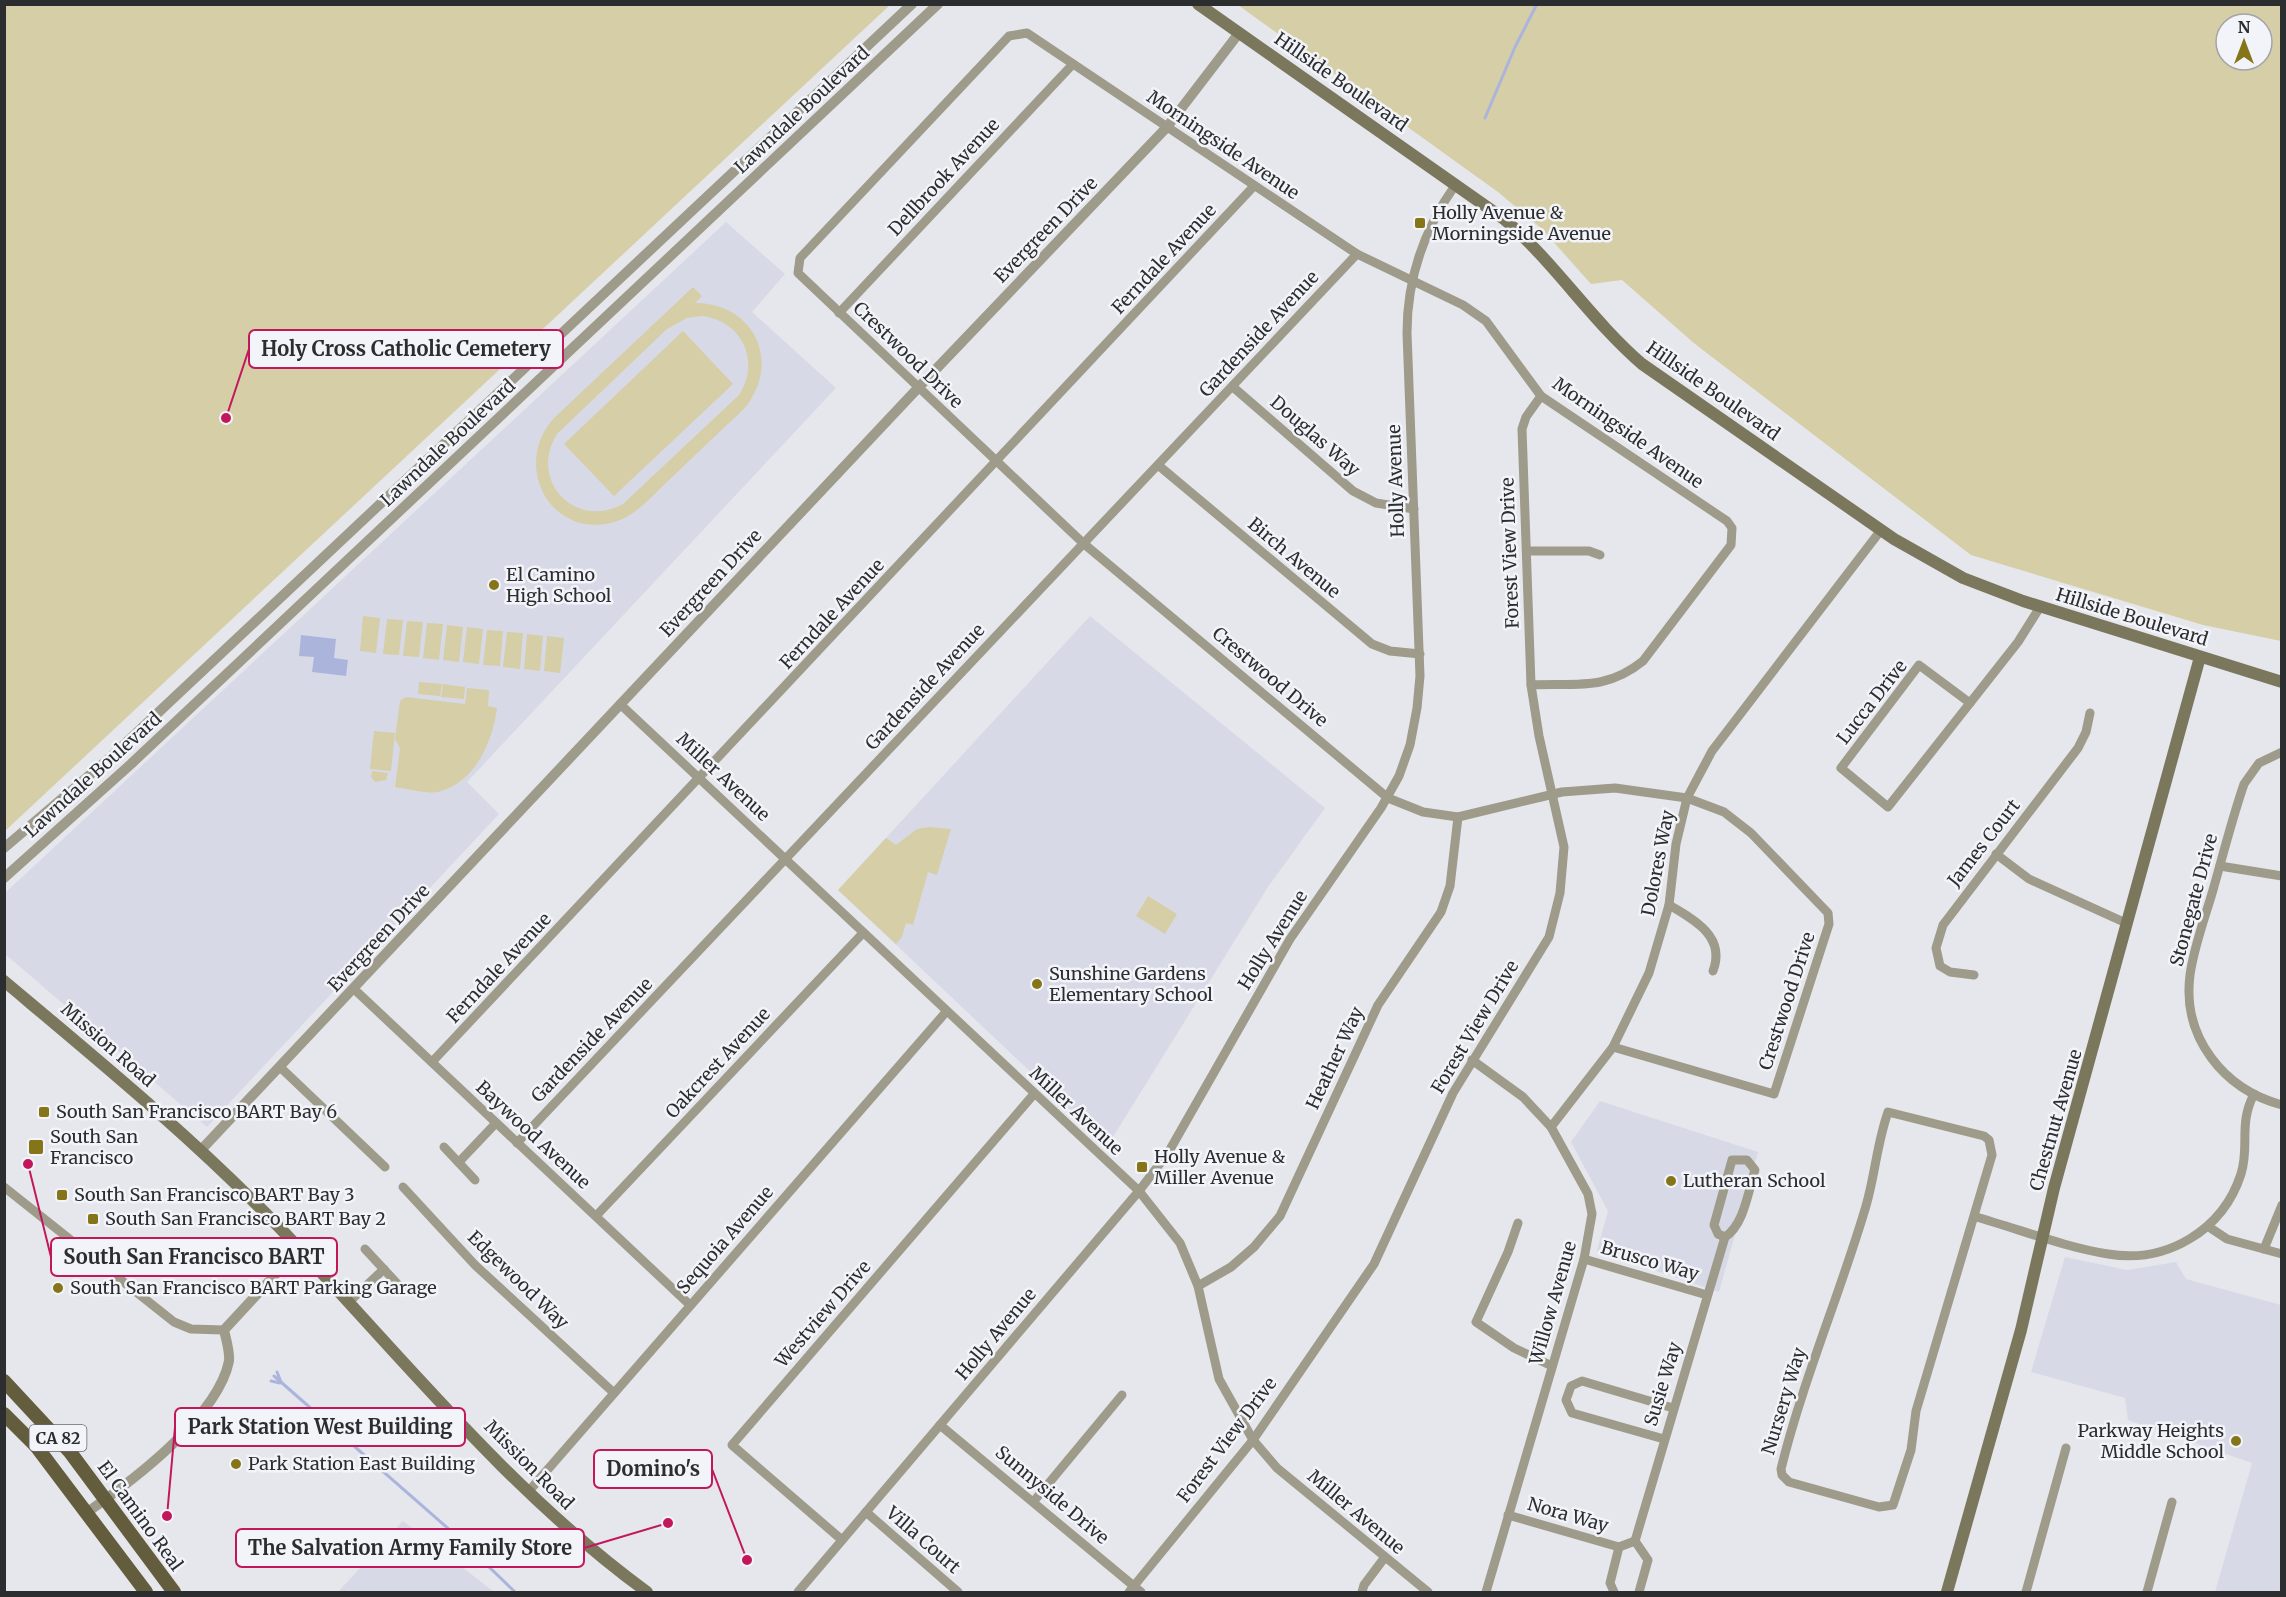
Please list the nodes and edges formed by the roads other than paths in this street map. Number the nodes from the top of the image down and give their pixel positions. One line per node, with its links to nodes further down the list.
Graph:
1 (912, 4): 36 (street, Lawndale Boulevard)
2 (938, 4): 41 (street, Lawndale Boulevard)
3 (1197, 4): 4 (main road, Hillside Boulevard)
4 (1239, 33): 6 (street, Evergreen Drive); 7 (main road, Hillside Boulevard)
5 (1073, 64): 6 (street, Morningside Avenue); 11 (street, Dellbrook Avenue); 11 (street, Crestwood Drive)
6 (1167, 127): 8 (street, Morningside Avenue); 13 (street, Evergreen Drive)
7 (1456, 184): 10 (street, Holly Avenue); 18 (main road, Hillside Boulevard)
8 (1254, 186): 9 (street, Morningside Avenue); 15 (street, Ferndale Avenue)
9 (1357, 254): 10 (street, Morningside Avenue); 12 (street, Gardenside Avenue)
10 (1412, 280): 14 (street, Morningside Avenue); 17 (street, Holly Avenue)
11 (839, 313): 13 (street, Crestwood Drive)
12 (1233, 387): 16 (street, Gardenside Avenue); 17 (street, Douglas Way)
13 (918, 388): 15 (street, Crestwood Drive); 28 (street, Evergreen Drive)
14 (1541, 396): 20 (street, Forest View Drive); 26 (street, Morningside Avenue)
15 (997, 462): 19 (street, Crestwood Drive); 31 (street, Ferndale Avenue)
16 (1158, 465): 19 (street, Gardenside Avenue); 23 (street, Birch Avenue)
17 (1414, 509): 23 (street, Holly Avenue)
18 (1881, 530): 22 (main road, Hillside Boulevard); 34 (street, Dolores Way)
19 (1083, 543): 33 (street, Crestwood Drive); 38 (street, Gardenside Avenue)
20 (1527, 551): 21 (street); 26 (street, Forest View Drive)
21 (1600, 555)
22 (2040, 607): 24 (main road, Hillside Boulevard); 27 (street, Lucca Drive)
23 (1420, 654): 33 (street, Holly Avenue)
24 (2200, 657): 25 (main road, Hillside Boulevard); 43 (main road, Chestnut Avenue)
25 (2282, 682)
26 (1531, 685): 32 (street, Forest View Drive)
27 (1970, 703): 27 (street, Lucca Drive)
28 (620, 704): 31 (street, Miller Avenue); 48 (street, Evergreen Drive)
29 (2090, 713): 37 (street, James Court)
30 (2282, 752): 39 (street, Stonegate Drive)
31 (700, 779): 38 (street, Miller Avenue); 52 (street, Ferndale Avenue)
32 (1551, 793): 34 (street, Crestwood Drive); 35 (street, Crestwood Drive); 51 (street, Forest View Drive)
33 (1388, 798): 35 (street, Crestwood Drive); 67 (street, Holly Avenue)
34 (1687, 798): 42 (street, Dolores Way); 50 (street, Crestwood Drive)
35 (1458, 817): 81 (street, Heather Way)
36 (4, 848)
37 (1996, 854): 43 (street); 46 (street, James Court)
38 (787, 859): 44 (street, Miller Avenue); 59 (street, Gardenside Avenue)
39 (2220, 866): 40 (street); 55 (street, Stonegate Drive)
40 (2282, 876)
41 (4, 878)
42 (1669, 905): 45 (street); 50 (street, Dolores Way)
43 (2126, 923): 73 (main road, Chestnut Avenue)
44 (863, 933): 49 (street, Miller Avenue); 69 (street, Oakcrest Avenue)
45 (1713, 971)
46 (1974, 975)
47 (4, 981): 61 (main road, Mission Road)
48 (354, 989): 52 (street, Baywood Avenue); 53 (street, Evergreen Drive)
49 (946, 1011): 54 (street, Miller Avenue); 85 (street, Sequoia Avenue)
50 (1613, 1047): 58 (street, Dolores Way)
51 (1472, 1060): 58 (street, Willow Avenue); 95 (street, Forest View Drive)
52 (432, 1062): 57 (street, Baywood Avenue)
53 (280, 1067): 61 (street, Evergreen Drive); 63 (street)
54 (1034, 1094): 67 (street, Miller Avenue); 104 (street, Westview Drive)
55 (2254, 1094): 56 (street, Stonegate Drive); 72 (street)
56 (2282, 1105)
57 (496, 1123): 59 (street, Baywood Avenue); 62 (street)
58 (1551, 1127): 79 (street, Willow Avenue)
59 (517, 1143): 69 (street, Baywood Avenue)
60 (444, 1147): 62 (street)
61 (201, 1150): 75 (main road, Mission Road)
62 (459, 1162): 64 (street)
63 (386, 1167)
64 (475, 1180)
65 (4, 1186): 86 (street)
66 (403, 1187): 89 (street, Edgewood Way)
67 (1139, 1191): 81 (street, Miller Avenue); 93 (street, Holly Avenue)
68 (2282, 1205): 77 (street)
69 (596, 1216): 85 (street, Baywood Avenue)
70 (1976, 1216): 70 (street, Nursery Way); 73 (street)
71 (1518, 1223): 87 (street)
72 (2209, 1227): 73 (street); 77 (street)
73 (2044, 1236): 119 (main road, Chestnut Avenue)
74 (1725, 1237): 74 (street, Susie Way); 83 (street, Susie Way)
75 (299, 1249): 84 (main road, Mission Road); 86 (street)
76 (365, 1249): 80 (street)
77 (2264, 1249): 78 (street)
78 (2282, 1254)
79 (1584, 1259): 83 (street, Brusco Way); 87 (street, Willow Avenue)
80 (384, 1269): 82 (street); 84 (street)
81 (1198, 1286): 95 (street, Miller Avenue)
82 (404, 1291)
83 (1707, 1294): 91 (street, Susie Way)
84 (349, 1302): 97 (main road, Mission Road)
85 (690, 1305): 89 (street, Sequoia Avenue)
86 (224, 1330): 98 (street)
87 (1552, 1366): 103 (street, Willow Avenue)
88 (4, 1381): 98 (main road, El Camino Real / CA 82)
89 (614, 1393): 97 (street, Sequoia Avenue)
90 (1122, 1395): 99 (street)
91 (1673, 1408): 94 (street, Susie Way); 94 (street)
92 (4, 1414): 102 (main road, CA 82)
93 (940, 1425): 99 (street, Sunnyside Drive); 101 (street, Holly Avenue)
94 (1664, 1439): 105 (street, Susie Way)
95 (1253, 1440): 107 (street, Miller Avenue); 108 (street, Forest View Drive)
96 (2066, 1448): 120 (street)
97 (529, 1491): 111 (main road, Mission Road)
98 (106, 1499): 102 (street); 110 (main road, El Camino Real / CA 82)
99 (1034, 1501): 108 (street, Sunnyside Drive)
100 (2172, 1502): 121 (street)
101 (866, 1512): 104 (street, Holly Avenue); 113 (street, Villa Court)
102 (86, 1513): 109 (main road, CA 82)
103 (1508, 1515): 106 (street, Nora Way); 116 (street, Willow Avenue)
104 (842, 1540): 112 (street, Holly Avenue)
105 (1635, 1541): 106 (street); 118 (street)
106 (1619, 1547): 117 (street)
107 (1385, 1557): 114 (street); 115 (street, Miller Avenue)
108 (1135, 1591)
109 (146, 1593)
110 (174, 1593)
111 (647, 1593)
112 (798, 1593)
113 (958, 1593)
114 (1362, 1593)
115 (1428, 1593)
116 (1486, 1593)
117 (1614, 1593)
118 (1639, 1593)
119 (1947, 1593)
120 (2026, 1593)
121 (2147, 1593)

